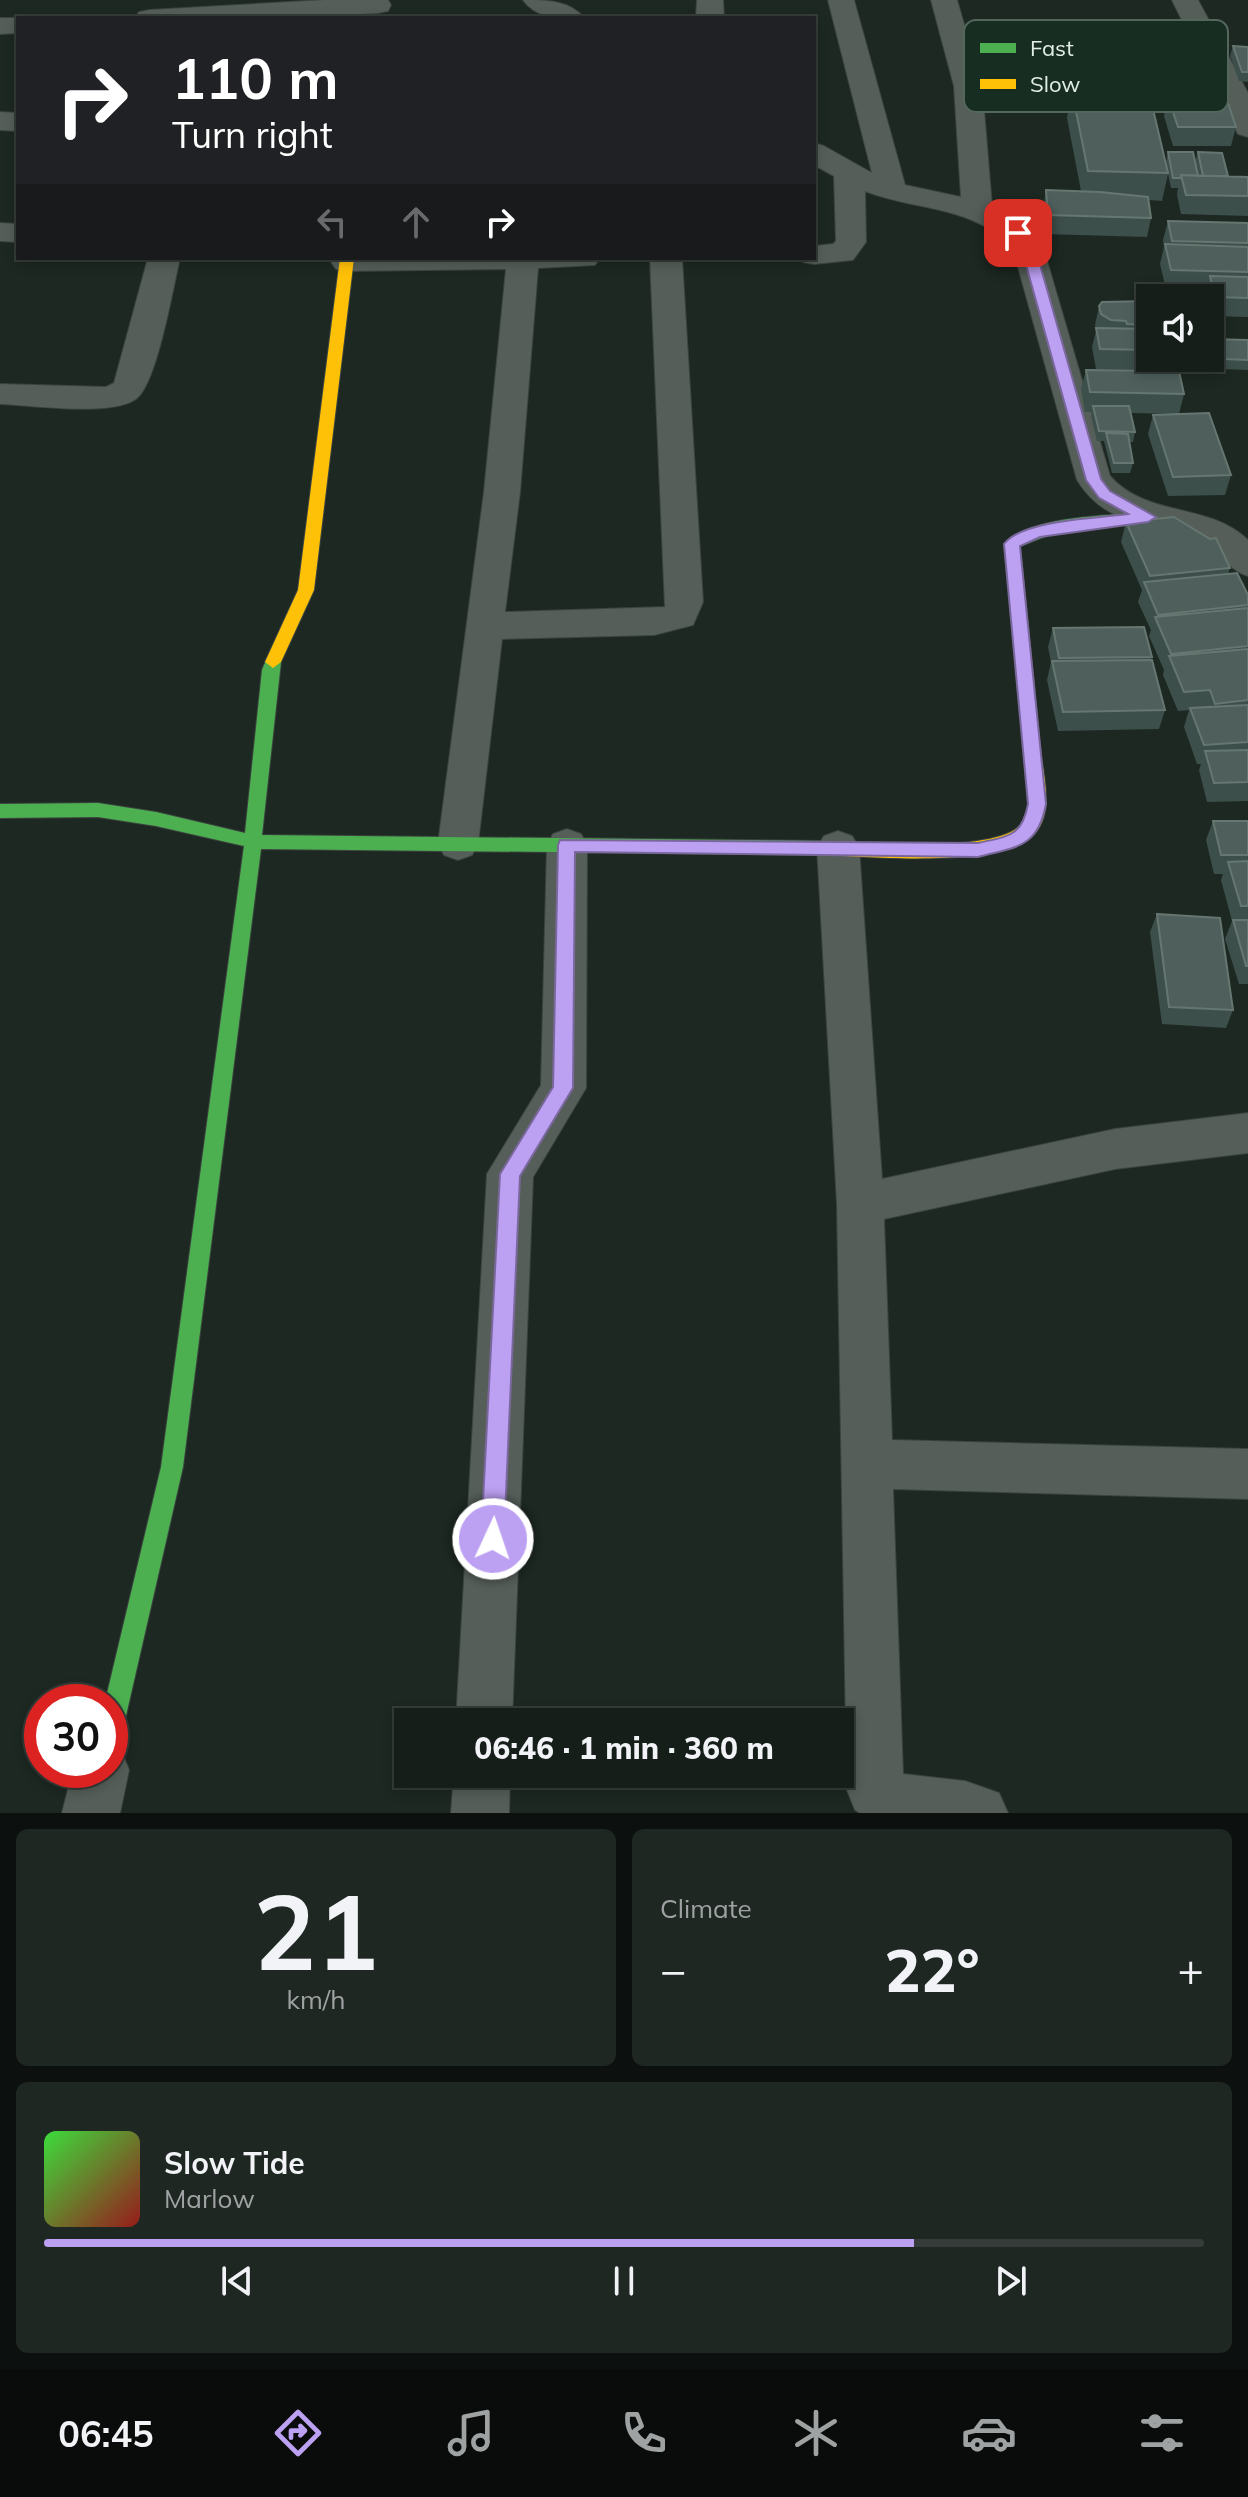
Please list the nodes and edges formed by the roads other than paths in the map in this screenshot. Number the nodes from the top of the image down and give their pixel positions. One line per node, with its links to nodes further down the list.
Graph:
1 (536, 0): 7 (street)
2 (841, 0): 16 (street)
3 (944, 0): 10 (street)
4 (1185, 0): 8 (street)
5 (378, 8): 6 (street)
6 (165, 12)
7 (566, 16)
8 (1197, 20)
9 (1228, 70): 11 (street)
10 (964, 72)
11 (1240, 89): 13 (street)
12 (970, 112): 17 (street)
13 (1248, 128)
14 (816, 153): 15 (street)
15 (849, 173): 16 (street); 18 (street)
16 (892, 191): 17 (street)
17 (977, 210): 24 (street)
18 (816, 255)
19 (164, 260): 23 (street)
20 (347, 260): 29 (street)
21 (523, 260): 27 (street)
22 (666, 260): 27 (street)
23 (0, 394)
24 (1148, 517): 25 (street); 32 (street)
25 (1230, 531): 26 (street)
26 (1248, 564)
27 (485, 626): 30 (street)
28 (0, 811): 29 (street)
29 (253, 842): 30 (street); 37 (street)
30 (458, 844): 31 (street)
31 (567, 845): 32 (street); 38 (street)
32 (838, 847): 34 (street)
33 (1248, 1133): 34 (street)
34 (860, 1204): 35 (street)
35 (866, 1464): 36 (street); 43 (street)
36 (1248, 1474)
37 (121, 1684)
38 (485, 1708)
39 (97, 1788): 41 (street)
40 (481, 1788): 42 (street)
41 (91, 1813)
42 (480, 1813)
43 (979, 1813)

